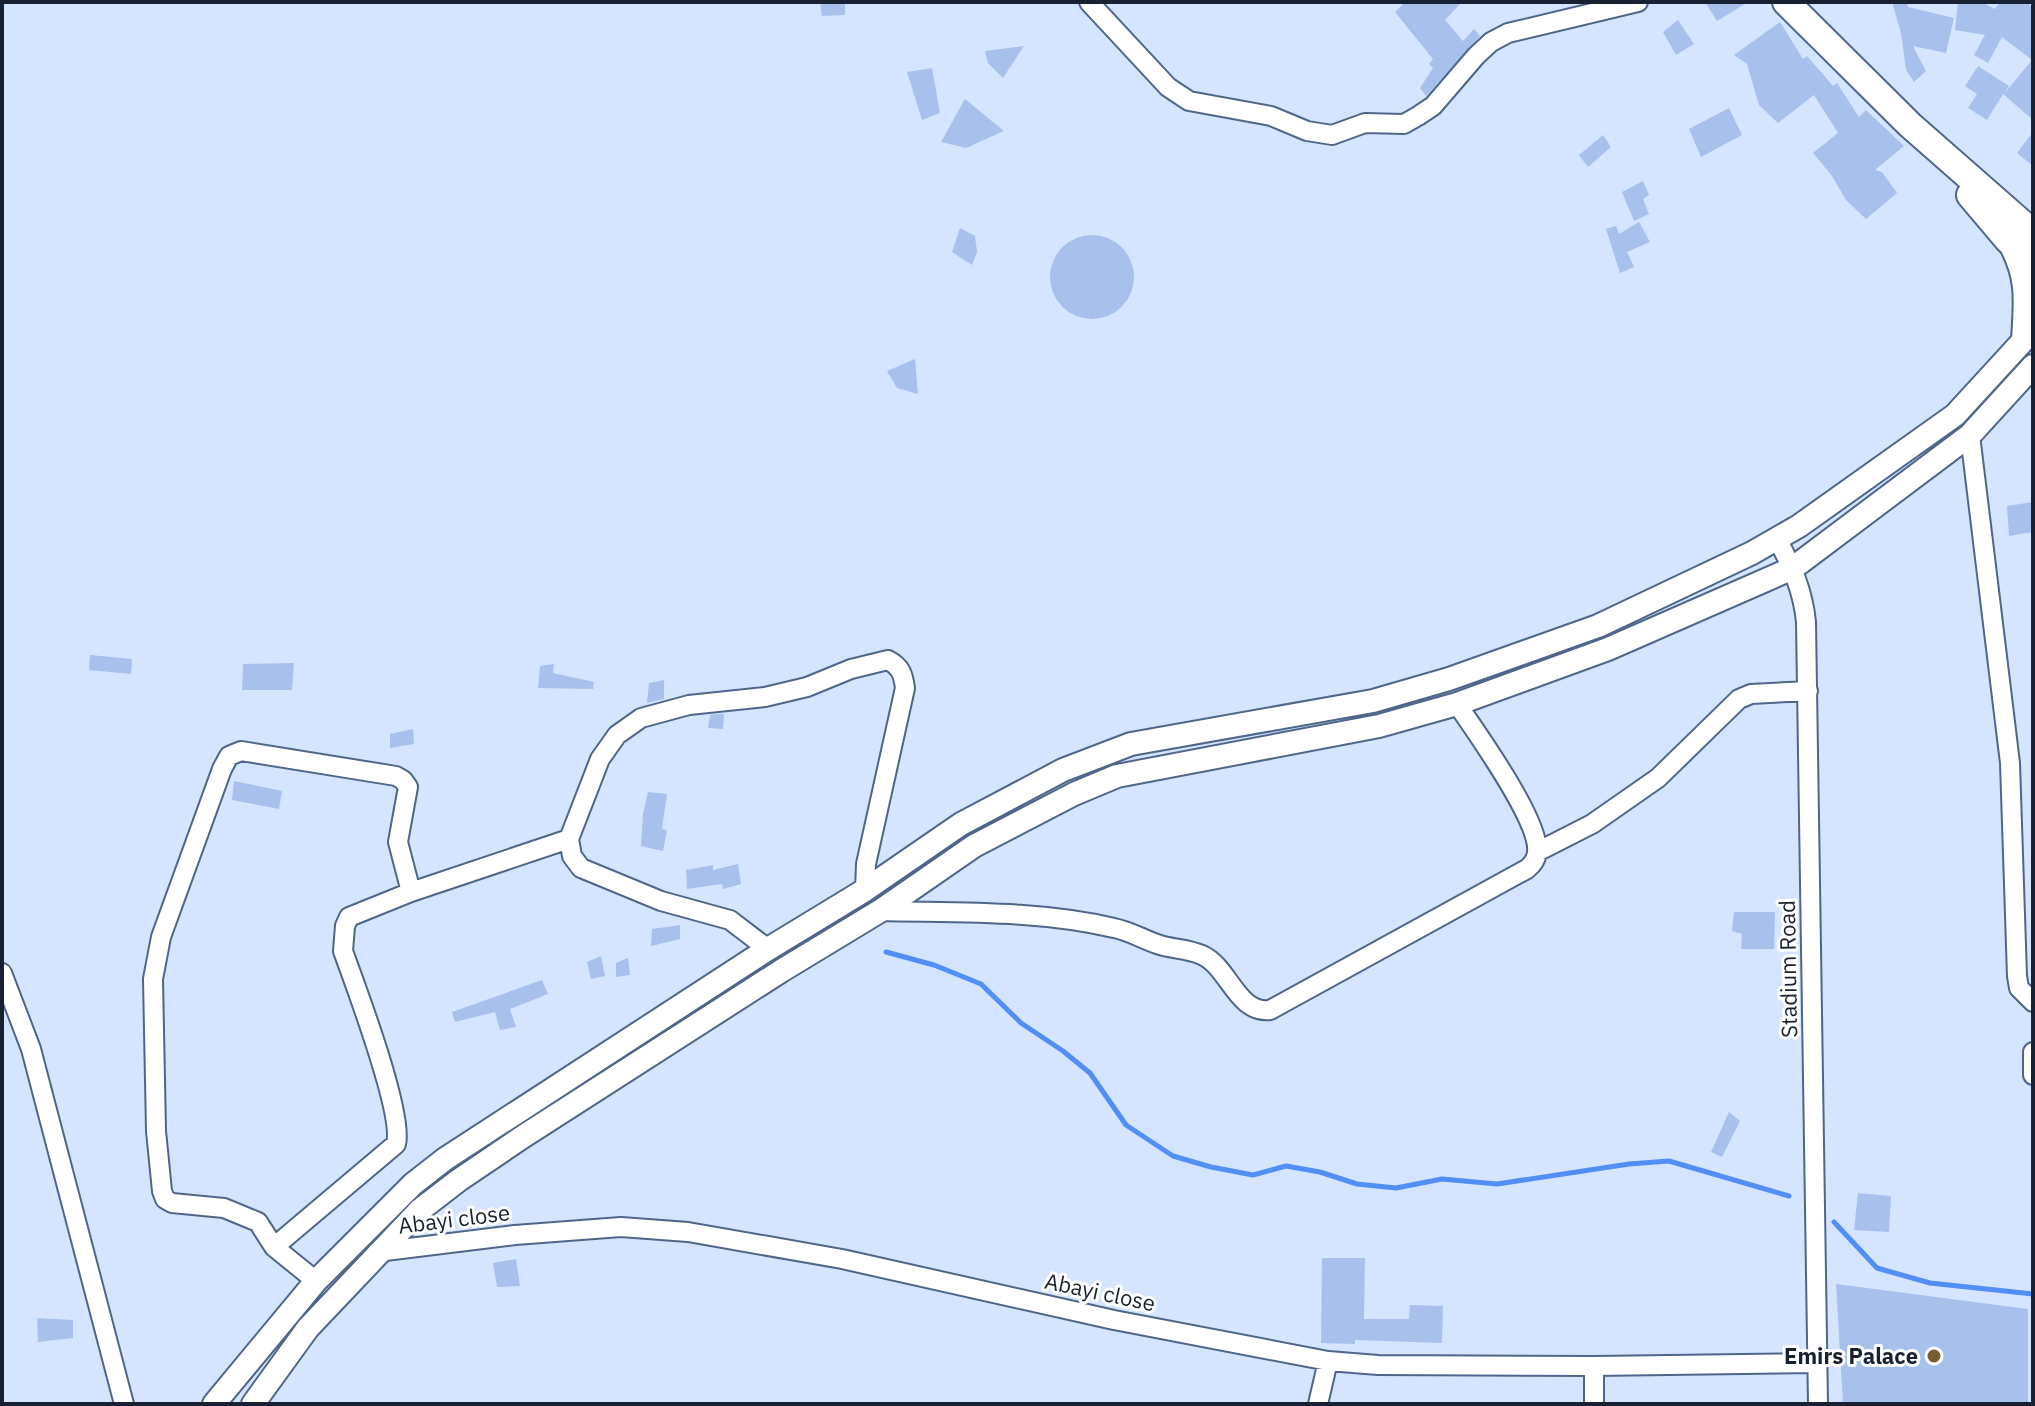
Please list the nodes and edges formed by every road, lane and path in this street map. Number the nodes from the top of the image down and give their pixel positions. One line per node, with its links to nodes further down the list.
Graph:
1 (1089, 2): 2 (street)
2 (1638, 2)
3 (1786, 2): 4 (main road)
4 (2020, 236): 5 (main road); 6 (street)
5 (2033, 263)
6 (2028, 335): 9 (street)
7 (2028, 374): 8 (street)
8 (1970, 435): 10 (street); 20 (street)
9 (1777, 539): 10 (street, Stadium Road); 15 (street)
10 (1793, 568): 11 (street, Stadium Road); 12 (street)
11 (1808, 691): 14 (street); 27 (street, Stadium Road)
12 (1457, 704): 14 (street); 17 (street)
13 (569, 839): 15 (street); 16 (street); 18 (street)
14 (1537, 852): 17 (street)
15 (865, 890): 18 (street)
16 (411, 892): 23 (street); 23 (street)
17 (880, 911): 24 (street)
18 (768, 949): 25 (street)
19 (2, 973): 29 (street)
20 (2033, 1002)
21 (2033, 1052): 22 (street)
22 (2033, 1075)
23 (274, 1247): 25 (street)
24 (377, 1252): 26 (street, Abayi close); 31 (street)
25 (316, 1281): 30 (street)
26 (1328, 1361): 28 (street, Abayi close); 32 (street)
27 (1818, 1363): 28 (street, Abayi close); 34 (street, Stadium Road)
28 (1594, 1366): 33 (street)
29 (124, 1404)
30 (214, 1404)
31 (253, 1404)
32 (1318, 1404)
33 (1594, 1404)
34 (1818, 1404)

